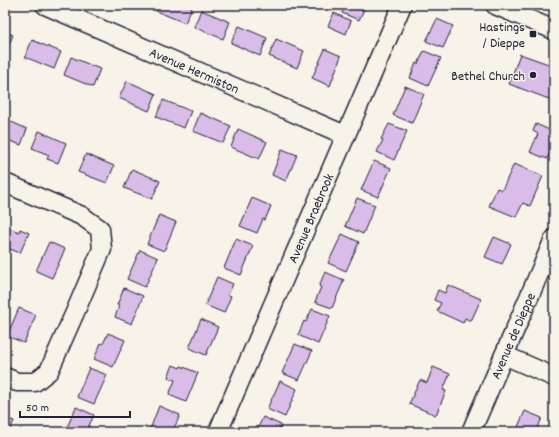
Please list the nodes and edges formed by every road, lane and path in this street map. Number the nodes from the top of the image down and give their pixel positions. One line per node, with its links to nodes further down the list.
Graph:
1 (45, 5): 5 (street, Avenue Hermiston)
2 (402, 5): 5 (street, Avenue Braebrook)
3 (495, 5): 4 (street)
4 (554, 30)
5 (345, 136): 11 (street, Avenue Braebrook)
6 (5, 182): 9 (street)
7 (554, 239): 8 (street, Avenue de Dieppe)
8 (504, 355): 10 (street); 12 (street, Avenue de Dieppe)
9 (5, 377)
10 (554, 377)
11 (218, 432)
12 (471, 432)

